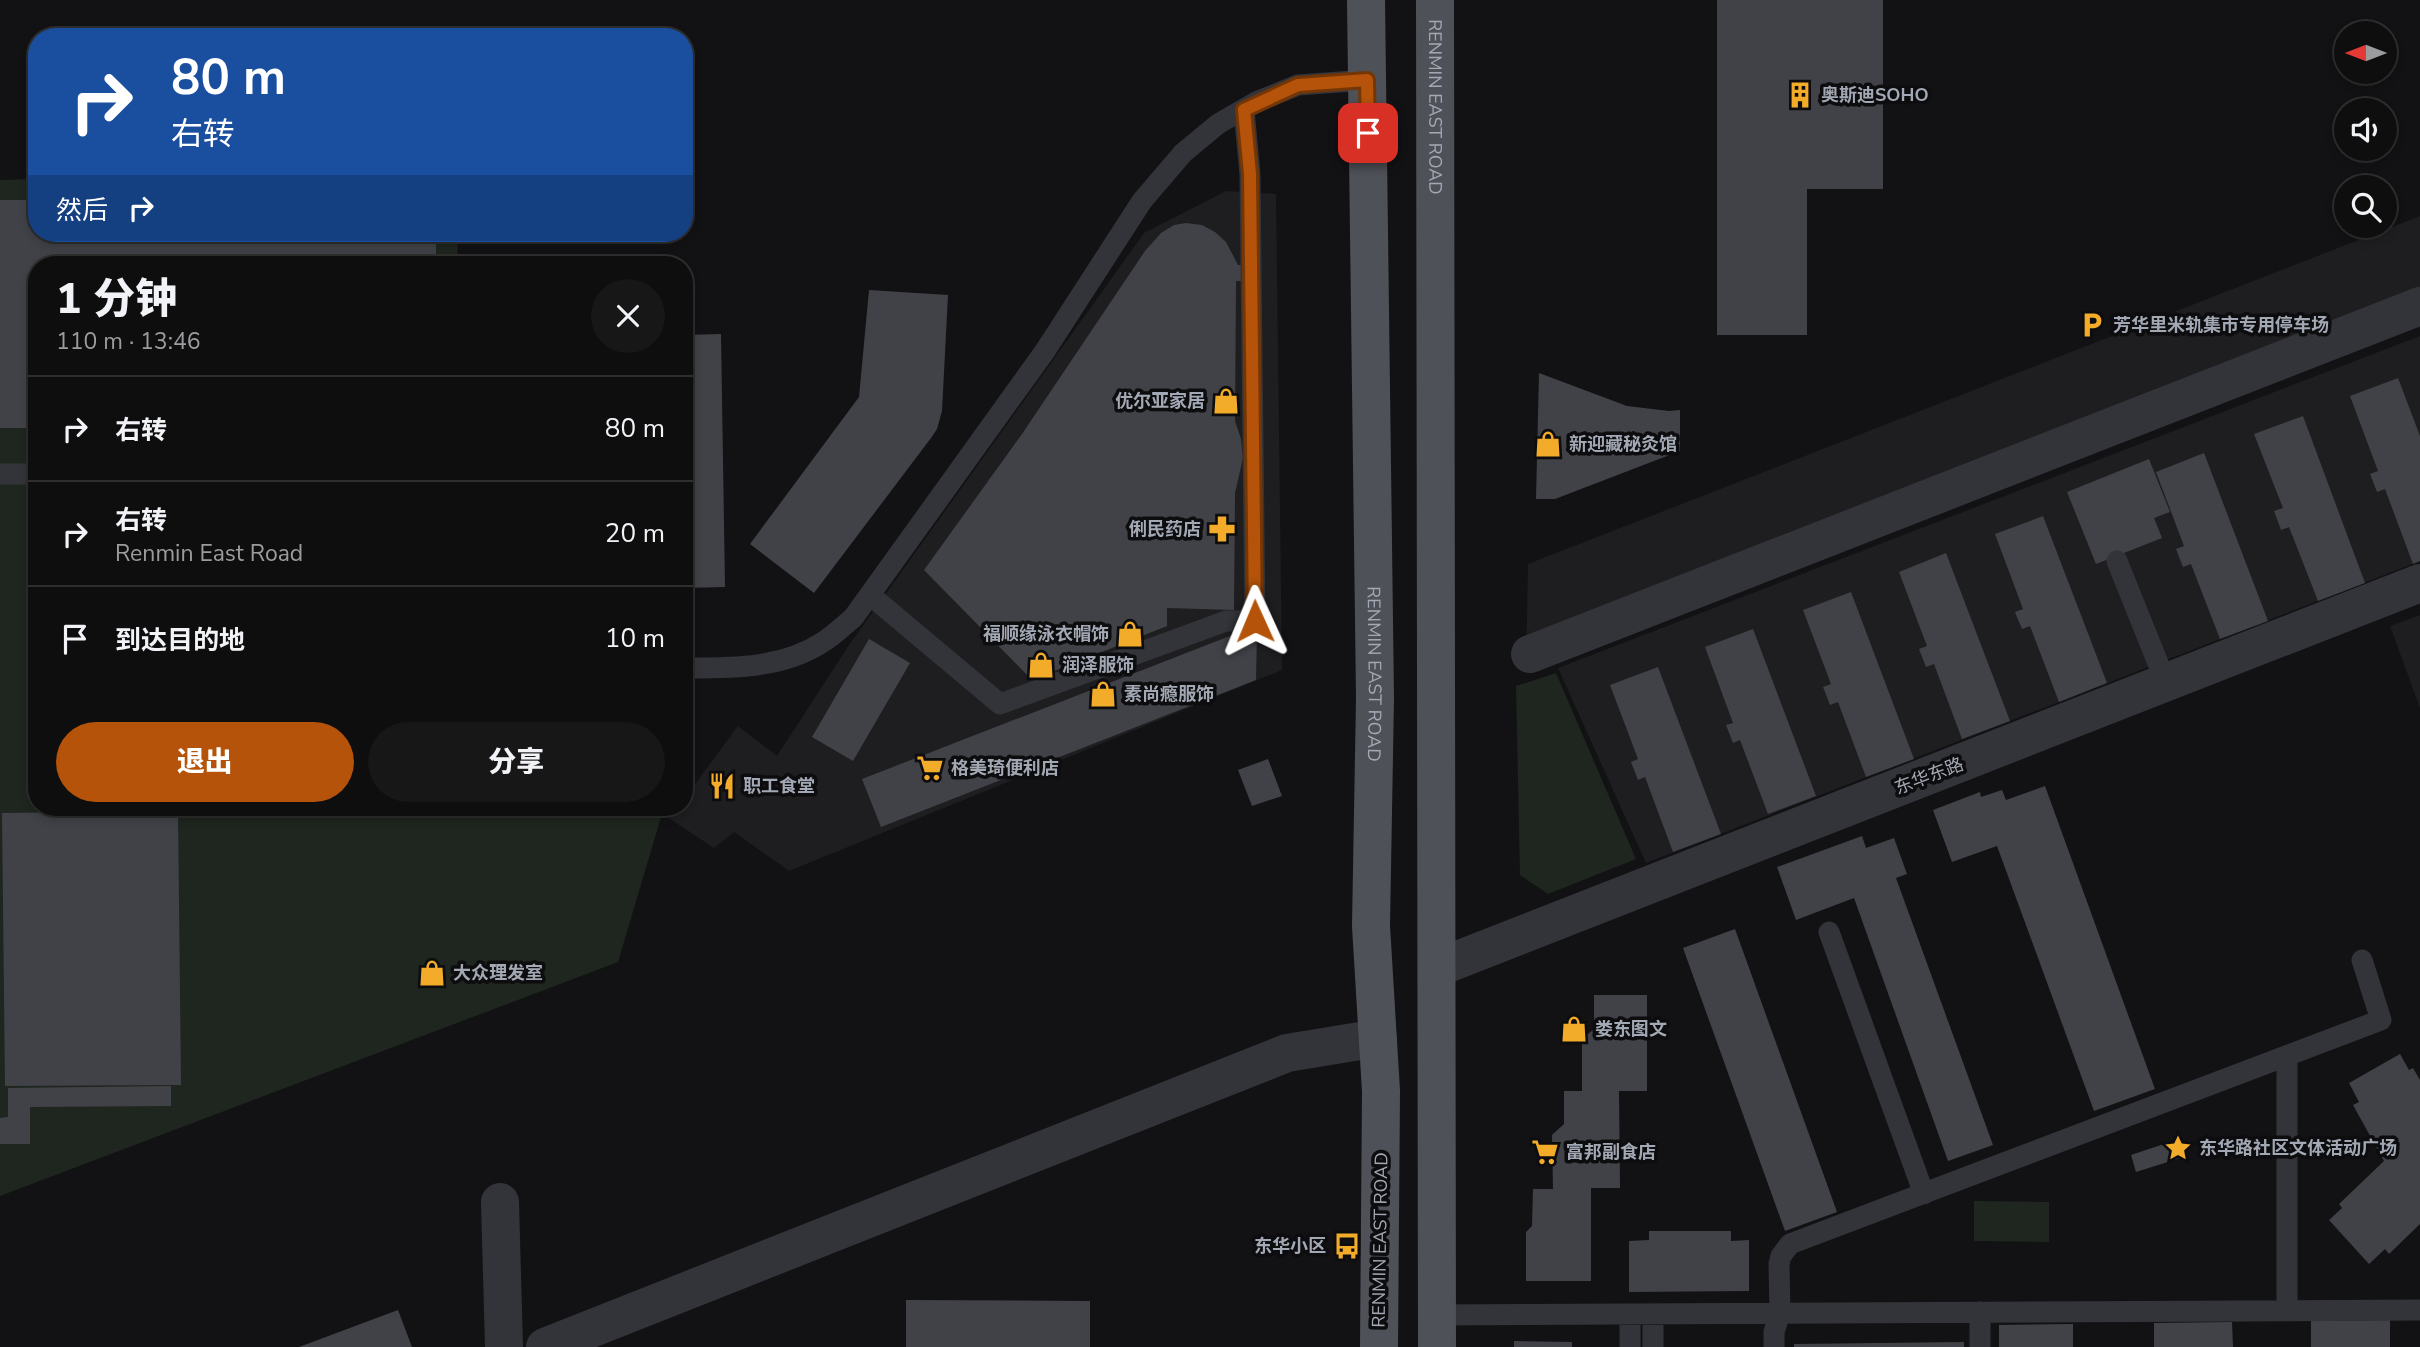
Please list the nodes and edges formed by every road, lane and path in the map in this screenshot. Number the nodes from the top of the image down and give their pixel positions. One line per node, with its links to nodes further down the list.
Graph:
1 (1366, 0): 3 (main road, RENMIN EAST ROAD)
2 (1435, 0): 16 (main road, RENMIN EAST ROAD)
3 (1367, 80): 4 (lane); 17 (main road, RENMIN EAST ROAD)
4 (1244, 110): 10 (lane); 10 (lane)
5 (2420, 306): 11 (street)
6 (0, 474): 7 (lane)
7 (28, 474)
8 (2117, 561): 13 (lane)
9 (2420, 583): 13 (street, 东华东路)
10 (870, 595): 12 (lane)
11 (1530, 654)
12 (693, 668)
13 (2166, 683): 16 (street, 东华东路)
14 (1829, 932): 19 (lane)
15 (2362, 960): 18 (lane)
16 (1437, 968): 27 (main road, RENMIN EAST ROAD)
17 (1378, 1038): 29 (street); 30 (main road, RENMIN EAST ROAD)
18 (2287, 1057): 19 (lane); 21 (lane)
19 (1924, 1194): 25 (lane)
20 (500, 1202): 28 (street)
21 (2287, 1310): 22 (lane); 23 (lane)
22 (2420, 1310)
23 (1980, 1312): 25 (lane); 34 (lane)
24 (1653, 1314): 25 (lane); 26 (lane); 32 (lane)
25 (1780, 1314): 33 (lane)
26 (1630, 1315): 27 (lane); 31 (lane)
27 (1437, 1331)
28 (504, 1347)
29 (545, 1347)
30 (1379, 1347)
31 (1630, 1347)
32 (1653, 1347)
33 (1774, 1347)
34 (1980, 1347)

